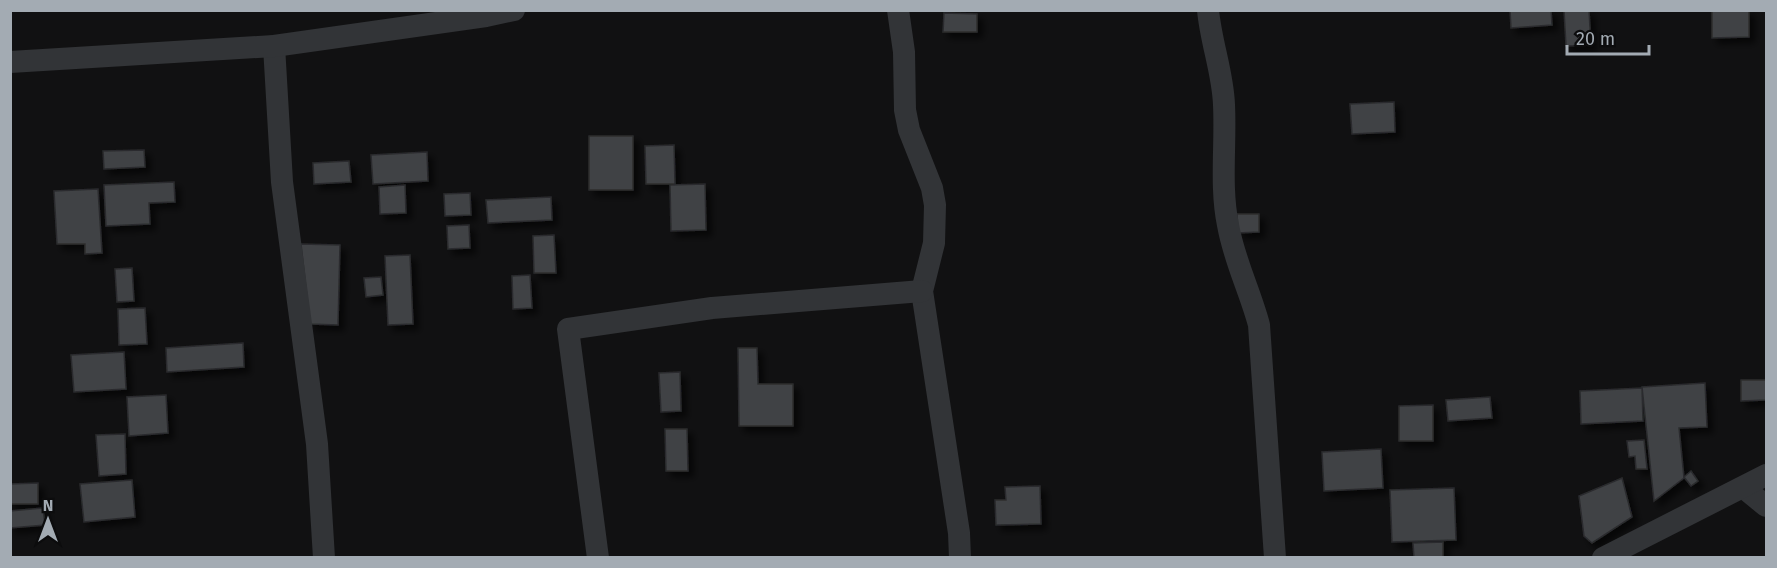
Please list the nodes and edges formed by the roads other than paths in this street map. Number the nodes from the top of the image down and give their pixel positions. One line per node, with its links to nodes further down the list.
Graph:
1 (514, 10): 4 (street)
2 (898, 10): 6 (street)
3 (1208, 10): 13 (street)
4 (273, 46): 5 (street); 10 (street)
5 (10, 62)
6 (922, 291): 11 (street); 12 (street)
7 (1767, 476): 8 (street)
8 (1744, 488): 9 (street); 14 (street)
9 (1767, 506)
10 (324, 558)
11 (598, 558)
12 (960, 558)
13 (1275, 558)
14 (1603, 558)

